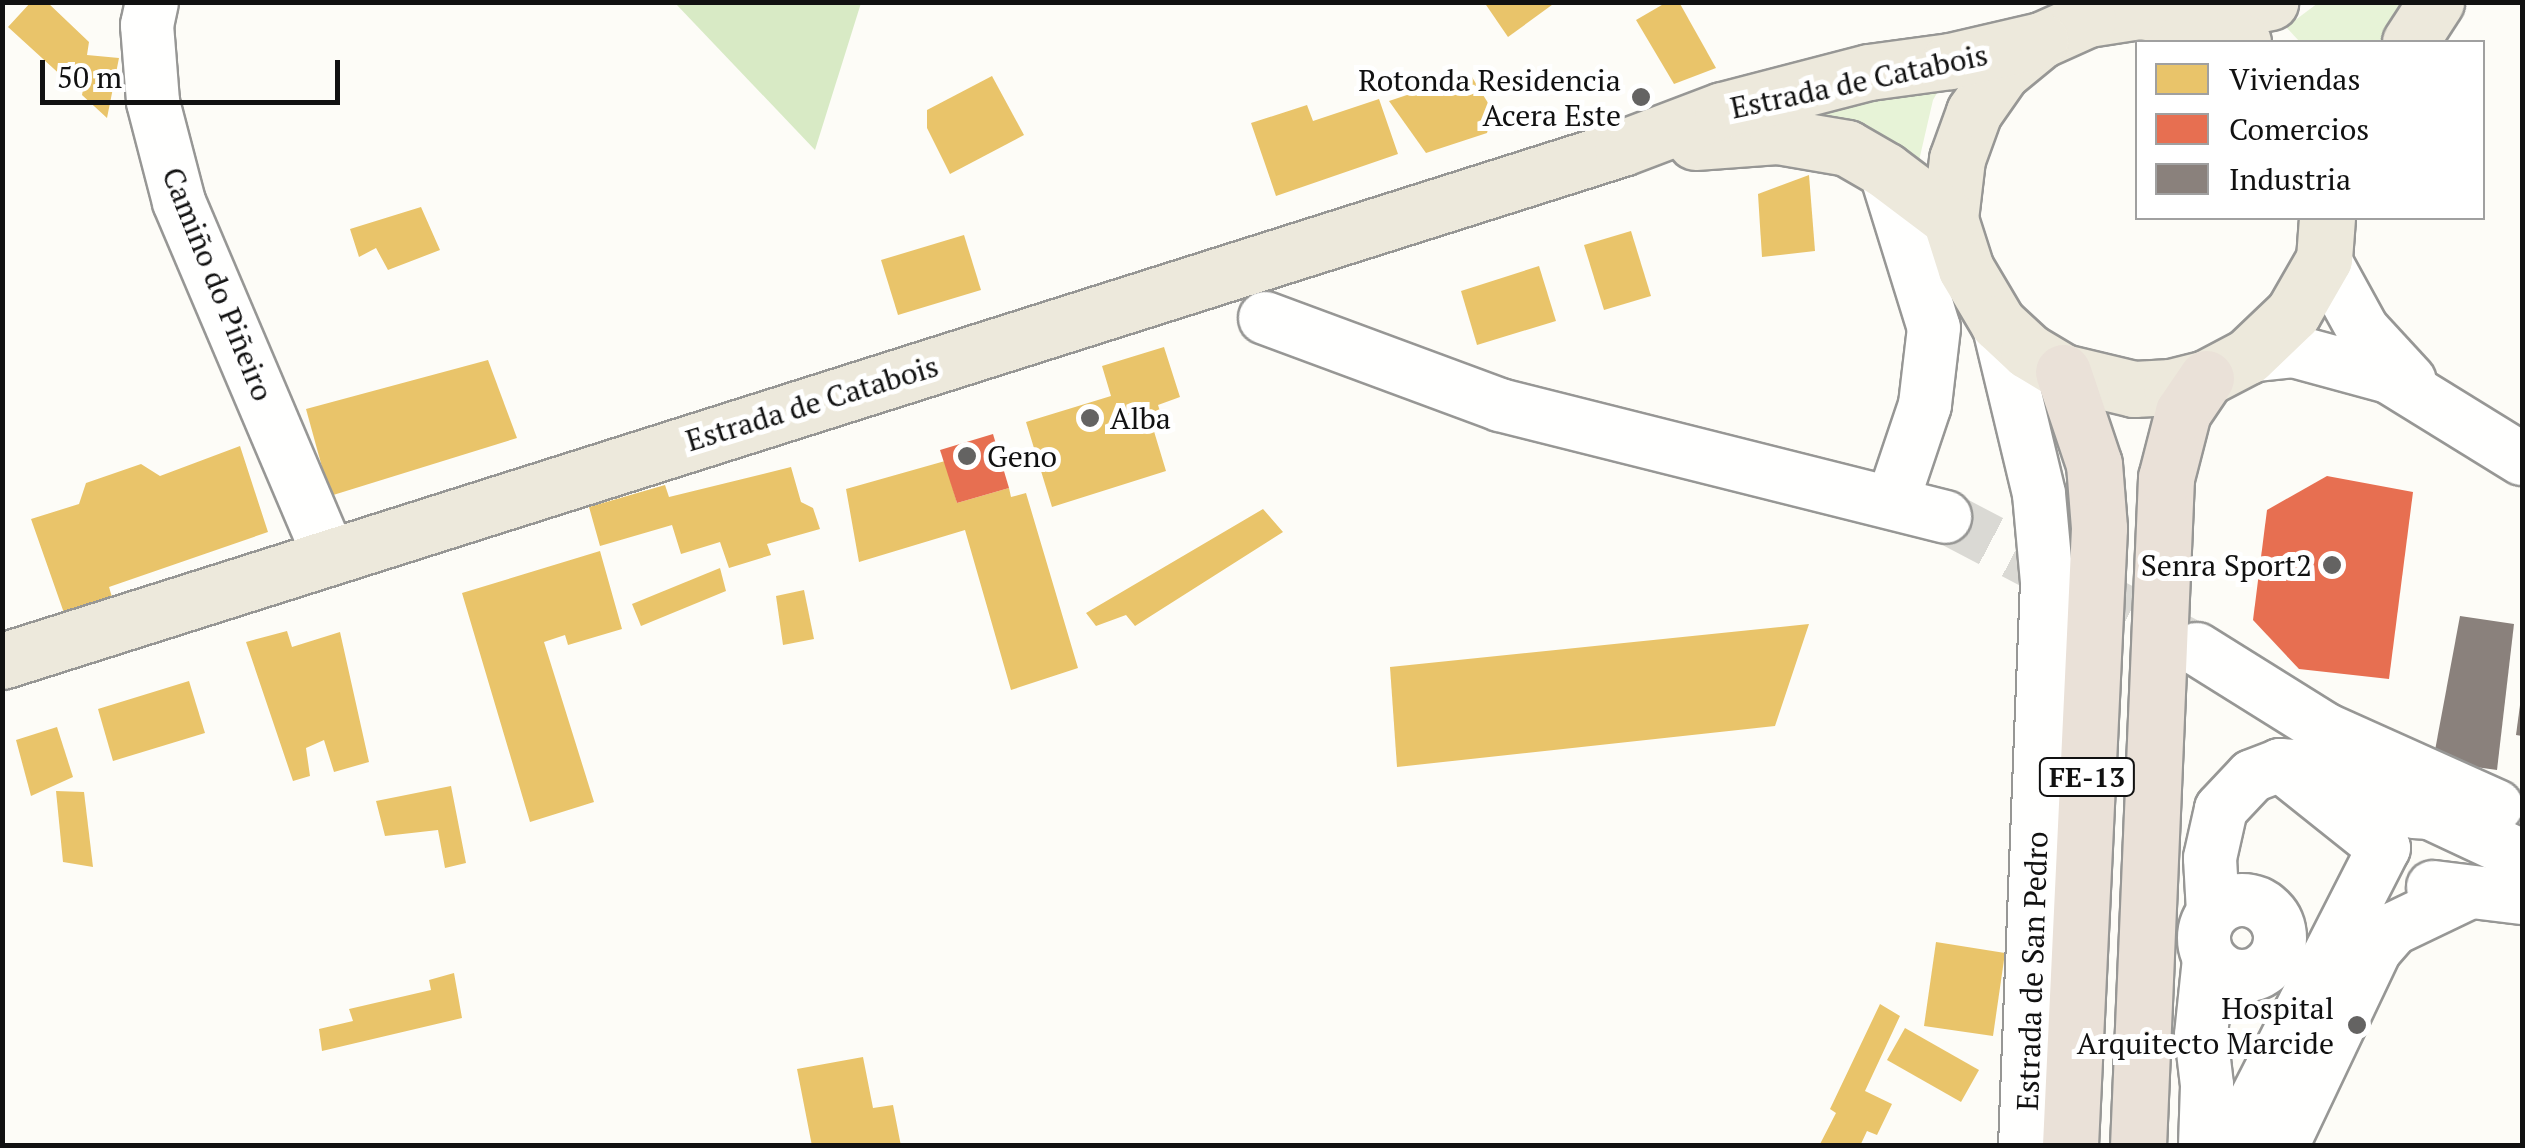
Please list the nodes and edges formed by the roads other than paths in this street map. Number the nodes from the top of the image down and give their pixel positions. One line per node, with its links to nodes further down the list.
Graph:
1 (152, 2): 20 (street, Camiño do Piñeiro)
2 (2270, 2): 4 (main road, Estrada de Catabois)
3 (2436, 2): 7 (main road)
4 (2190, 18): 5 (main road, Estrada de Catabois); 6 (main road, Estrada de Catabois)
5 (2041, 40): 8 (main road, Estrada de Catabois); 10 (main road, Estrada de Catabois)
6 (2240, 40)
7 (2411, 40)
8 (1622, 148): 9 (main road, Estrada de Catabois); 20 (main road, Estrada de Catabois)
9 (1885, 170): 10 (main road, Estrada de Catabois); 18 (street)
10 (1950, 219): 13 (main road, Estrada de Catabois)
11 (2326, 238): 14 (main road); 16 (street)
12 (1265, 318): 18 (street)
13 (1998, 323): 15 (main road, Estrada de Catabois); 27 (street, Estrada de San Pedro)
14 (2213, 382): 15 (main road, Estrada de Catabois); 16 (street); 29 (highway, FE-13)
15 (2071, 392): 28 (highway, FE-13)
16 (2424, 397): 17 (street)
17 (2522, 459)
18 (1892, 504): 19 (street)
19 (1945, 516)
20 (329, 555): 22 (main road, Estrada de Catabois)
21 (2197, 649): 24 (street)
22 (2, 660)
23 (2399, 830): 24 (street); 25 (street); 26 (street); 26 (street)
24 (2518, 848): 25 (street)
25 (2444, 888): 26 (street)
26 (2245, 1144)
27 (2024, 1146)
28 (2070, 1146)
29 (2138, 1146)

